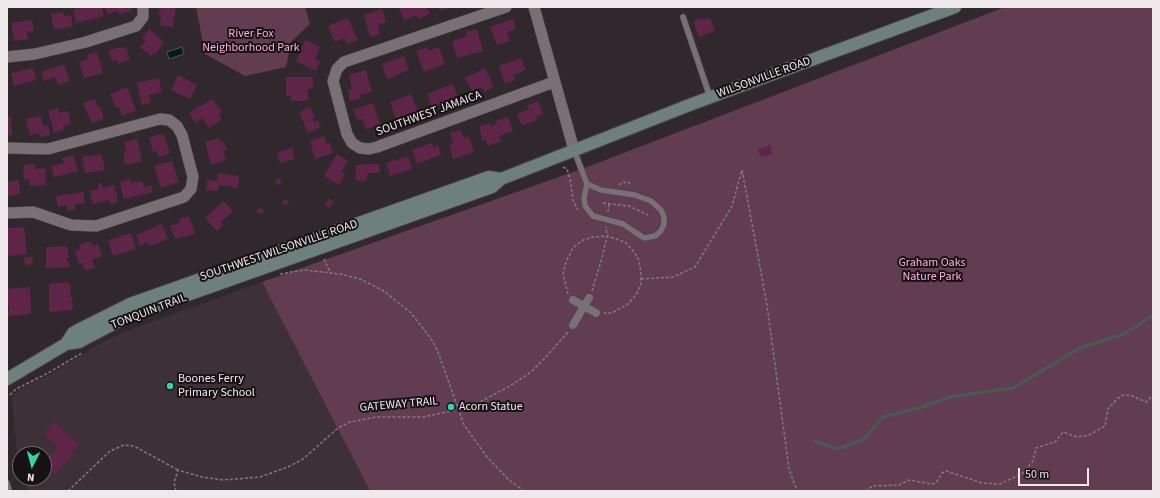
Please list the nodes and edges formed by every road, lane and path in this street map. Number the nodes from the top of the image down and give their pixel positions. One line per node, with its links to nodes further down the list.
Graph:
1 (143, 7): 6 (street)
2 (506, 7): 7 (street, SOUTHWEST JAMAICA)
3 (534, 7): 7 (street)
4 (955, 7): 8 (main road, WILSONVILLE ROAD)
5 (683, 17): 8 (lane)
6 (7, 57)
7 (554, 82): 10 (street)
8 (710, 98): 10 (main road, WILSONVILLE ROAD)
9 (7, 148): 17 (street)
10 (574, 150): 11 (main road, SOUTHWEST WILSONVILLE ROAD); 13 (lane)
11 (501, 179): 22 (main road, SOUTHWEST WILSONVILLE ROAD); 31 (main road, SOUTHWEST WILSONVILLE ROAD)
12 (630, 183): 14 (path)
13 (587, 184): 13 (lane)
14 (617, 187)
15 (603, 203): 16 (path)
16 (609, 204): 18 (path); 19 (path)
17 (7, 213)
18 (608, 214)
19 (648, 215)
20 (606, 226): 21 (path)
21 (607, 236): 25 (path); 26 (path); 27 (path)
22 (320, 248): 23 (path); 31 (main road, SOUTHWEST WILSONVILLE ROAD)
23 (330, 272): 24 (path); 36 (path)
24 (276, 275)
25 (641, 279): 29 (path); 43 (path)
26 (588, 298): 28 (street)
27 (572, 300): 28 (street)
28 (584, 306): 29 (street); 30 (street)
29 (596, 313)
30 (573, 325): 36 (path, GATEWAY TRAIL)
31 (66, 344): 33 (main road, SOUTHWEST WILSONVILLE ROAD)
32 (87, 350): 34 (path)
33 (7, 379)
34 (7, 393)
35 (1153, 395): 44 (path)
36 (457, 410): 37 (path, GATEWAY TRAIL); 42 (path)
37 (178, 470): 40 (path, GATEWAY TRAIL); 41 (path)
38 (7, 483): 39 (lane)
39 (9, 491)
40 (68, 491)
41 (176, 491)
42 (524, 491)
43 (797, 491)
44 (865, 491)

